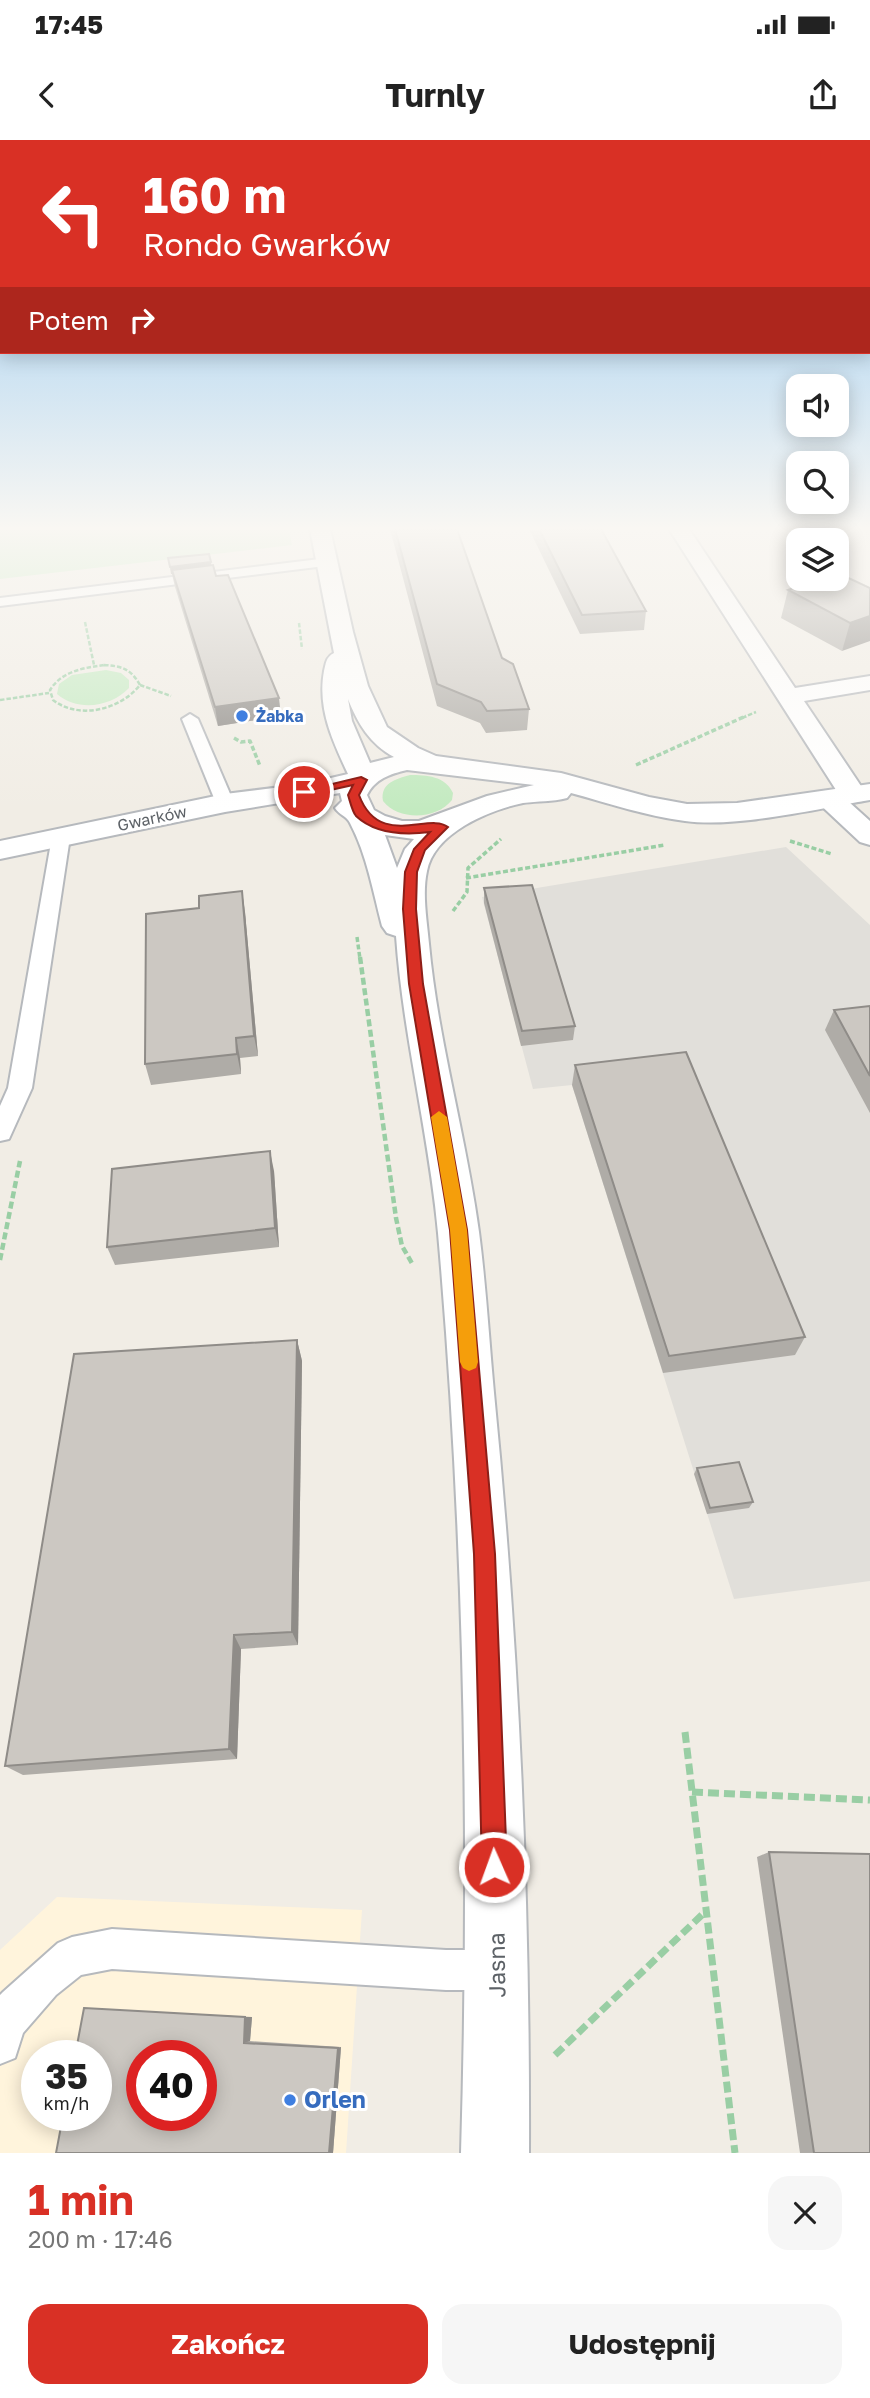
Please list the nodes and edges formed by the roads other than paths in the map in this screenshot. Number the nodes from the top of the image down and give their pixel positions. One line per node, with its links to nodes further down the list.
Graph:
1 (341, 623): 3 (street)
2 (742, 623): 5 (street)
3 (344, 640): 7 (street); 8 (street)
4 (870, 683): 5 (street)
5 (790, 696): 11 (street)
6 (190, 719): 12 (lane)
7 (433, 764): 8 (street); 10 (street); 14 (street)
8 (363, 779): 9 (street, Gwarków); 13 (street)
9 (304, 792): 12 (street, Gwarków); 13 (street, Gwarków)
10 (600, 793): 11 (street); 14 (street)
11 (850, 795): 15 (street)
12 (225, 803): 16 (street, Gwarków)
13 (360, 813): 14 (street); 18 (street, Jasna)
14 (455, 820): 18 (street, Jasna)
15 (870, 836)
16 (61, 837): 17 (street, Gwarków); 19 (lane)
17 (0, 850)
18 (416, 984): 20 (street, Jasna)
19 (0, 1132)
20 (498, 1970): 21 (lane); 22 (street, Jasna)
21 (0, 2043)
22 (495, 2153)

